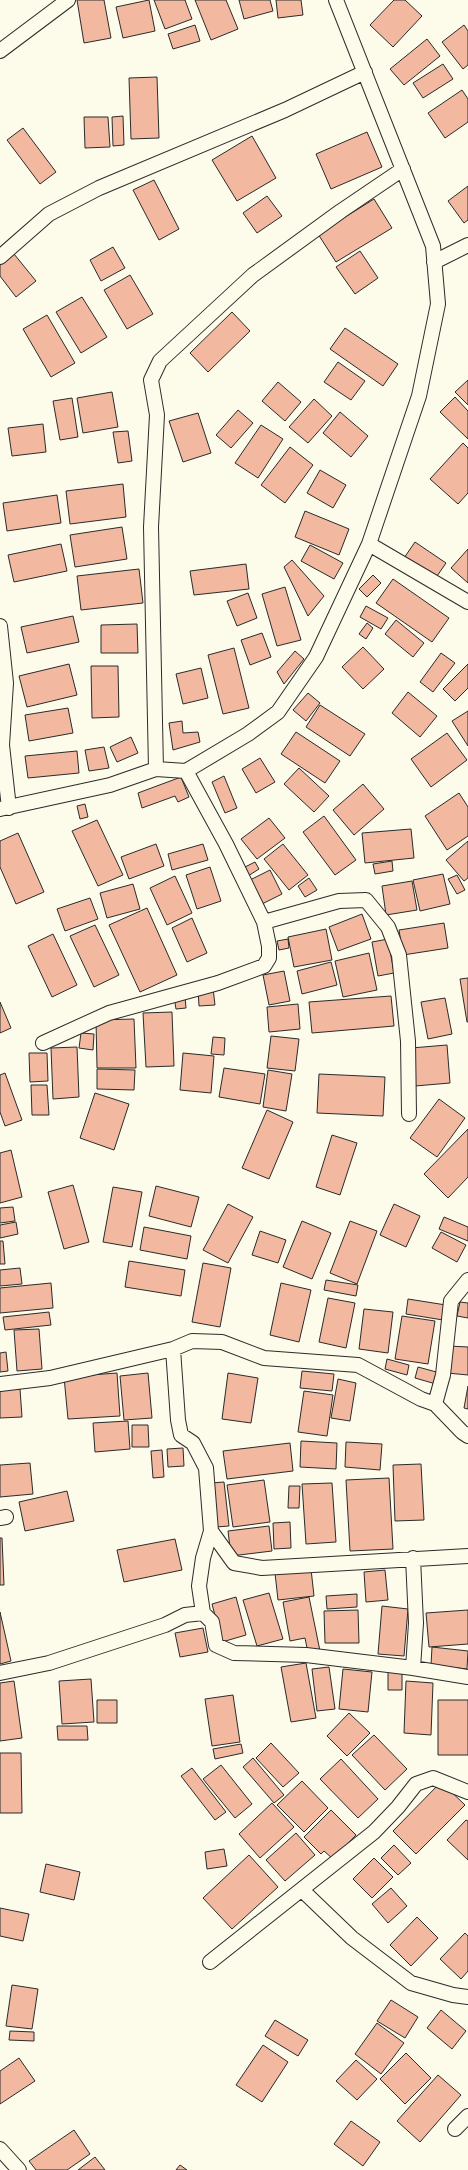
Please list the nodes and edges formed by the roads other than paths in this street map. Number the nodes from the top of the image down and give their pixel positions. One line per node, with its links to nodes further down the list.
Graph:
1 (68, 0): 3 (street)
2 (340, 2): 4 (street)
3 (0, 51)
4 (365, 72): 5 (street); 7 (street)
5 (403, 169): 8 (street); 12 (street)
6 (468, 245): 8 (street)
7 (0, 257)
8 (434, 262): 9 (street)
9 (369, 544): 10 (street); 13 (street)
10 (468, 602)
11 (0, 626): 14 (street)
12 (156, 769): 13 (street); 14 (street)
13 (186, 771): 15 (street)
14 (5, 809)
15 (264, 922): 16 (street); 17 (street)
16 (43, 1043)
17 (409, 1114)
18 (468, 1280): 21 (street)
19 (173, 1349): 20 (street); 21 (street); 23 (street)
20 (0, 1384)
21 (435, 1404): 22 (street)
22 (468, 1436)
23 (211, 1531): 25 (street); 26 (street)
24 (468, 1556): 25 (street)
25 (414, 1558): 27 (street)
26 (202, 1613): 27 (street); 28 (street)
27 (413, 1668): 29 (street)
28 (0, 1673)
29 (468, 1677)
30 (468, 1792): 31 (street)
31 (302, 1890): 32 (street); 33 (street)
32 (210, 1962)
33 (468, 1997)
34 (468, 2116): 35 (street)
35 (455, 2129)
36 (0, 2149): 37 (street)
37 (16, 2169)

